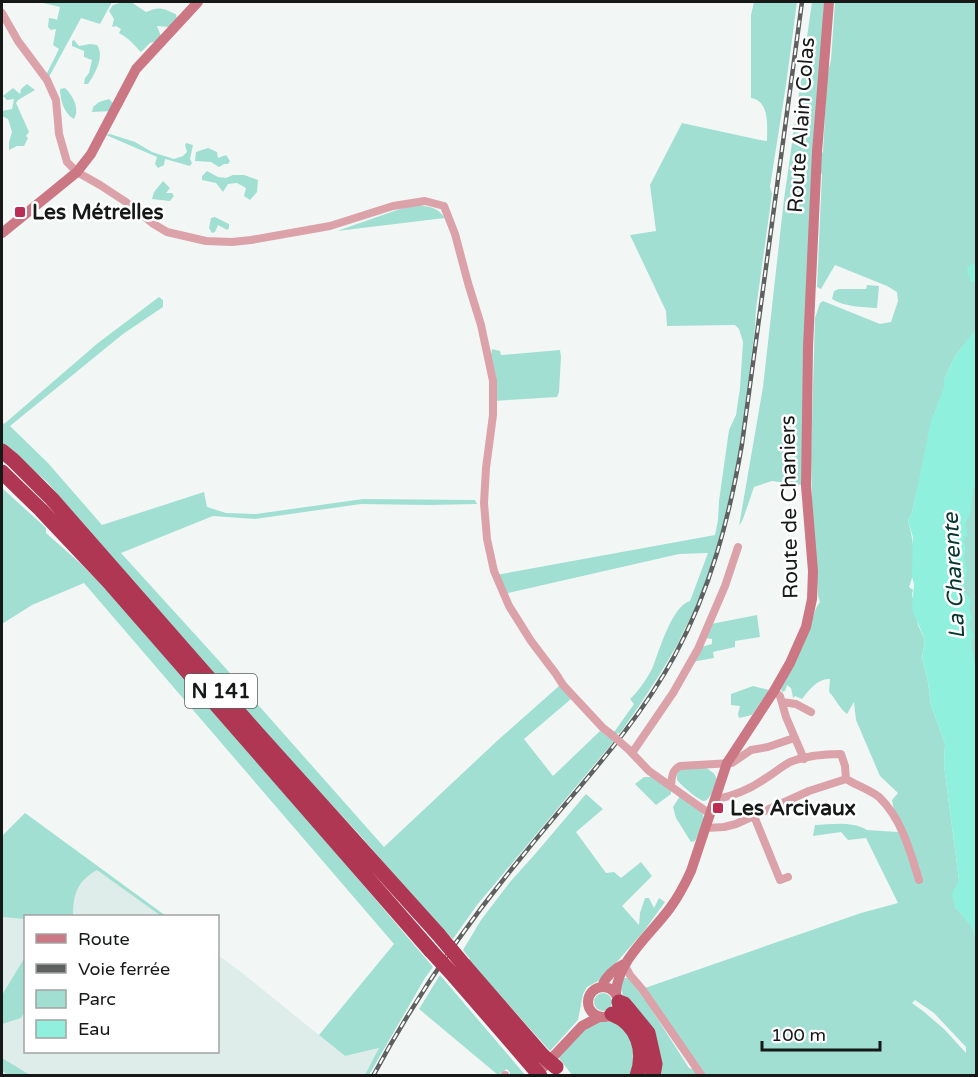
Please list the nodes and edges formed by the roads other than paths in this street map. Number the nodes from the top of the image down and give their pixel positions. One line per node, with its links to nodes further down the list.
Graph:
1 (198, 2): 4 (street)
2 (829, 2): 6 (street, Route Alain Colas)
3 (2, 13): 4 (street)
4 (77, 172): 5 (street); 14 (street, bridge)
5 (2, 233)
6 (812, 252): 10 (street, Route de Chaniers)
7 (2, 451): 26 (highway, N 141, bridge)
8 (2, 472): 26 (highway, N 141, bridge)
9 (738, 547): 14 (street)
10 (774, 691): 11 (street); 16 (street, Route de Chaniers)
11 (782, 702): 12 (street); 13 (street)
12 (811, 712)
13 (794, 738): 15 (street); 16 (street)
14 (630, 751): 18 (street)
15 (804, 759): 17 (street); 19 (street)
16 (727, 763): 18 (street); 19 (street, Route de Chaniers)
17 (846, 779): 21 (street); 24 (street)
18 (671, 785): 20 (street)
19 (714, 800): 20 (street, Route de Chaniers)
20 (710, 814): 22 (street, Route de Chaniers)
21 (754, 816): 22 (street); 23 (street)
22 (706, 828): 25 (street, Route de Chaniers)
23 (788, 877)
24 (919, 880)
25 (624, 964): 27 (street, Route de Chaniers); 28 (street); 35 (street)
26 (459, 971): 31 (highway, N 141); 31 (highway, N 141)
27 (602, 986): 28 (street); 29 (street)
28 (611, 1006): 29 (street); 30 (street); 33 (highway); 34 (highway)
29 (589, 1007): 30 (street)
30 (582, 1026): 31 (street)
31 (535, 1070): 32 (highway, bridge)
32 (559, 1072)
33 (637, 1076)
34 (653, 1076)
35 (702, 1076)

